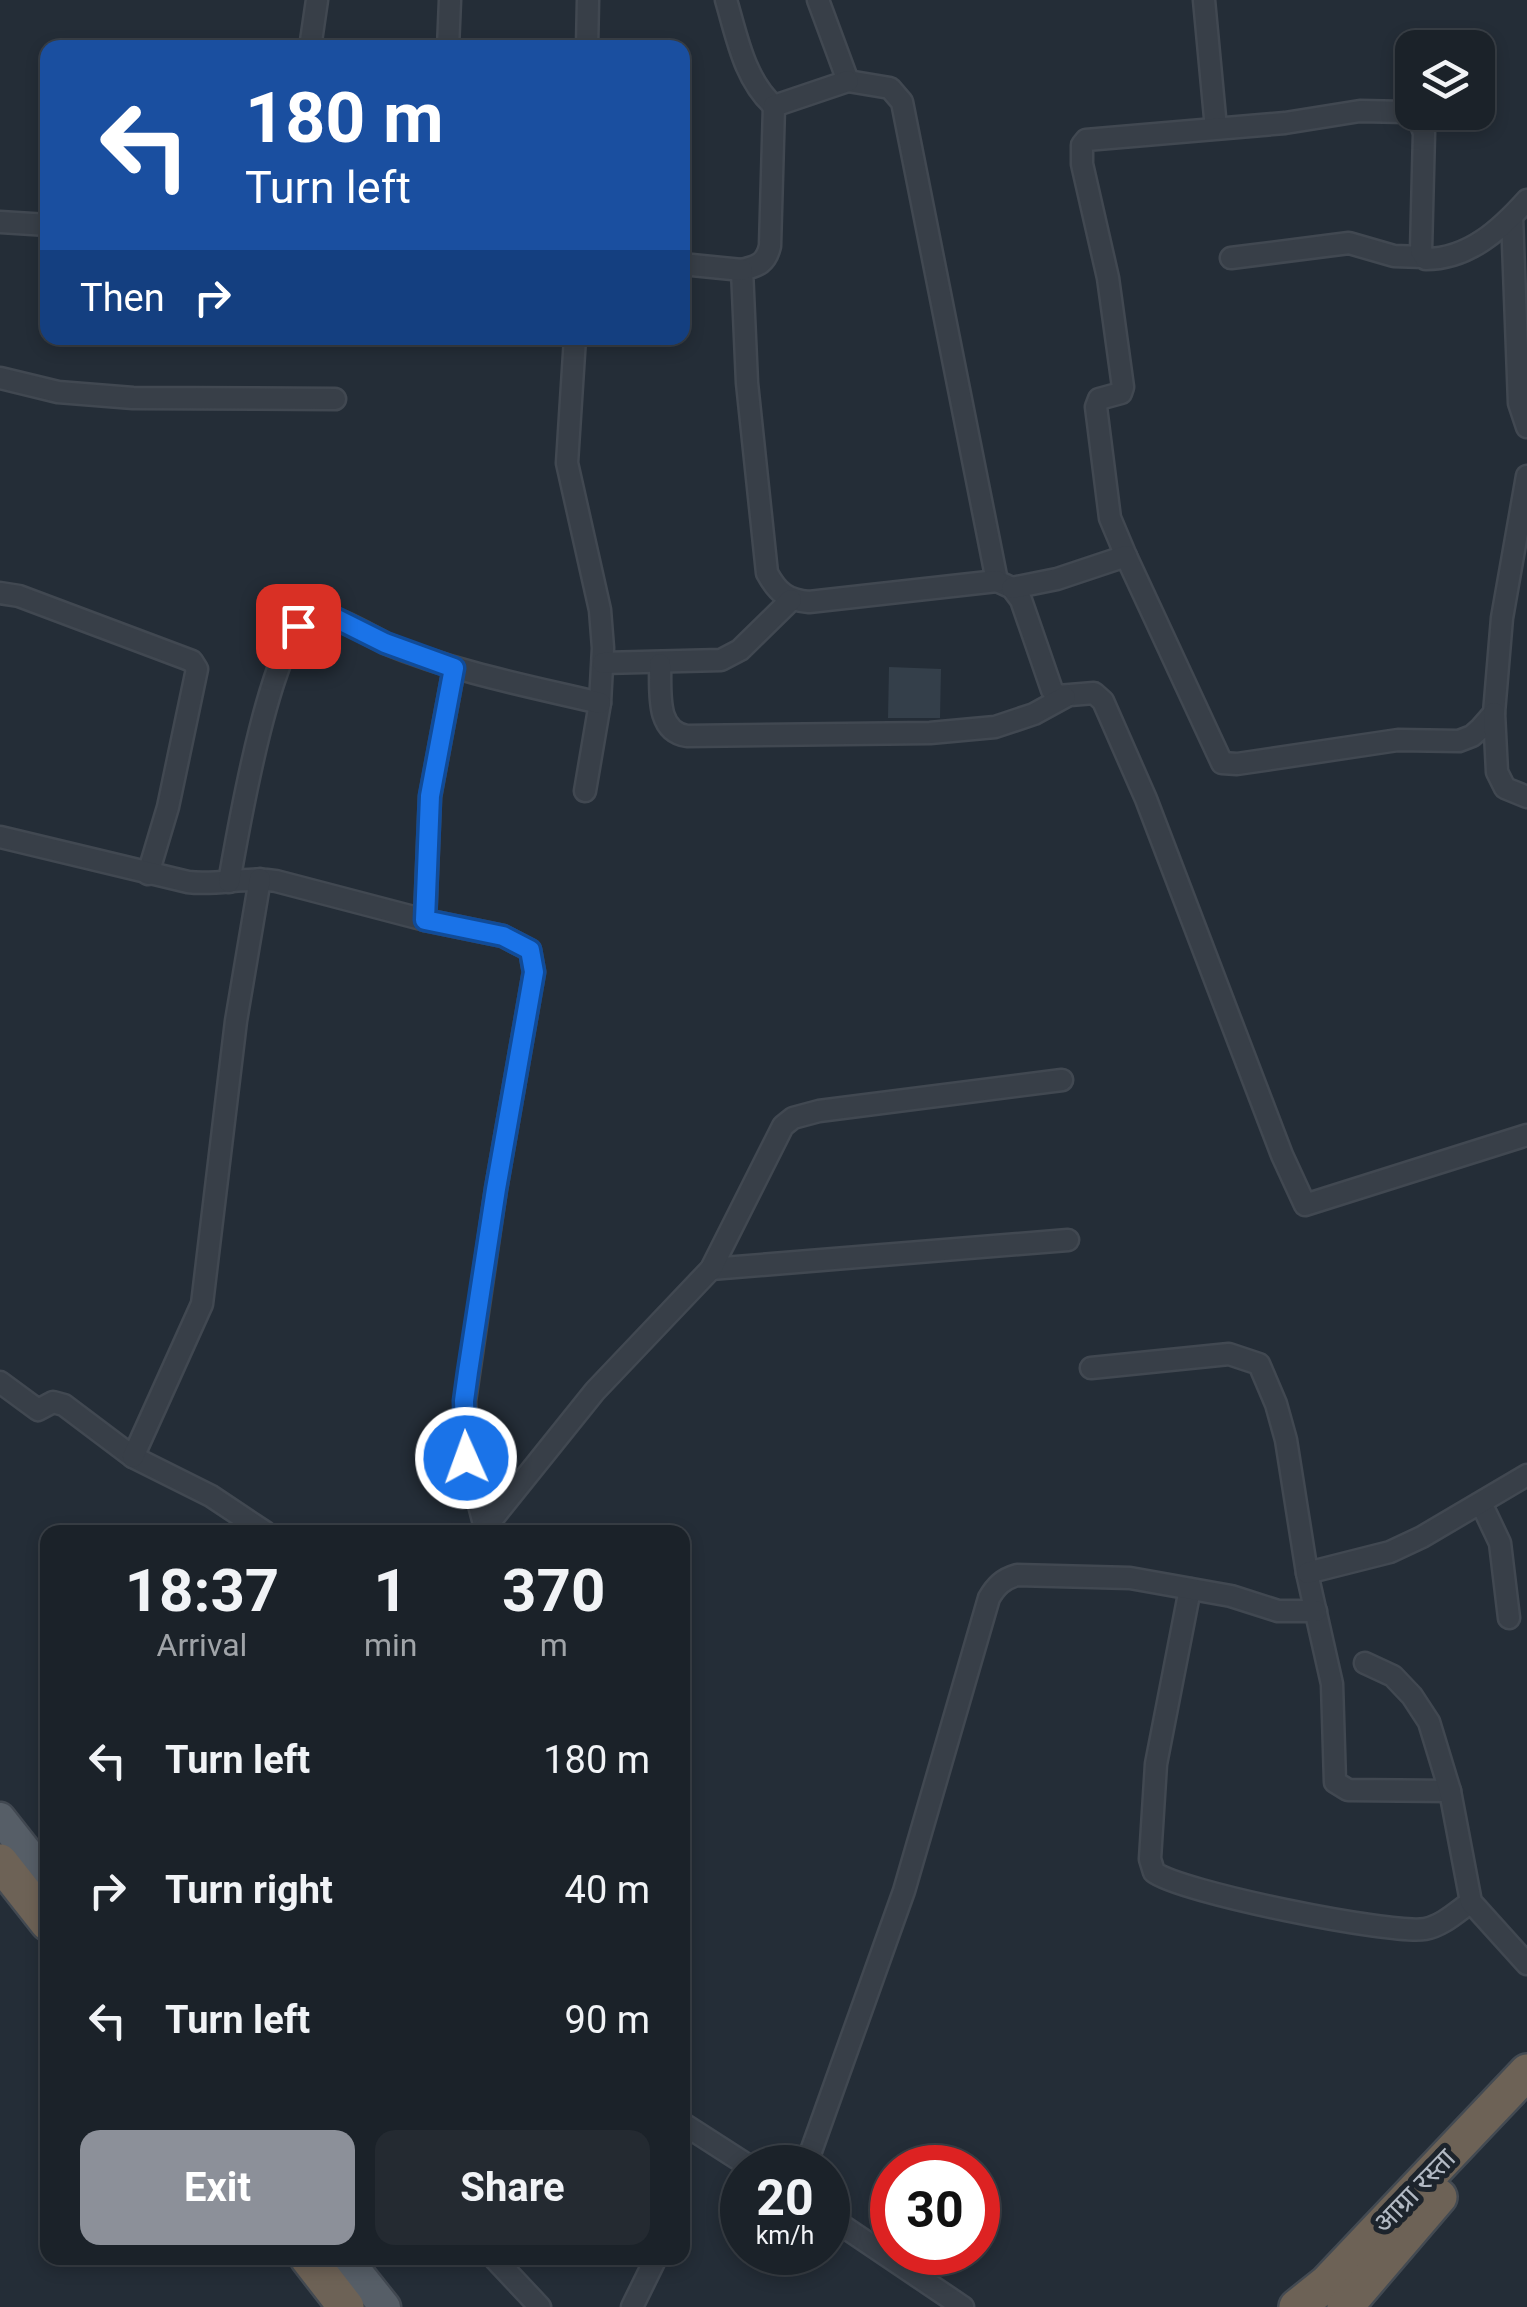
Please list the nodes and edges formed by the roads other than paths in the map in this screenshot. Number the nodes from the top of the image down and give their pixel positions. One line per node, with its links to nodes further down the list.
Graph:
1 (317, 0): 7 (street)
2 (450, 0): 8 (street)
3 (588, 0): 9 (street)
4 (726, 0): 11 (street)
5 (818, 0): 10 (street)
6 (1204, 0): 12 (street)
7 (311, 40)
8 (448, 40)
9 (587, 40)
10 (848, 81): 11 (street); 27 (street)
11 (774, 106): 20 (street)
12 (1216, 128): 17 (street); 26 (street)
13 (1527, 200): 14 (street)
14 (1512, 217): 17 (street); 24 (street)
15 (0, 222): 16 (street)
16 (40, 224)
17 (1423, 257): 18 (street)
18 (1231, 258)
19 (690, 265): 20 (street)
20 (742, 270): 29 (street)
21 (575, 345): 30 (street)
22 (0, 378): 23 (street)
23 (335, 399)
24 (1527, 427)
25 (1527, 476): 35 (street)
26 (1126, 556): 27 (street); 35 (street)
27 (1004, 584): 29 (street); 33 (street)
28 (0, 594): 39 (street)
29 (792, 600): 31 (street)
30 (602, 664): 31 (street); 34 (street)
31 (660, 664): 33 (street)
32 (454, 668): 34 (street); 41 (street); 42 (street)
33 (1065, 697): 44 (street)
34 (600, 703): 36 (street)
35 (1494, 712): 37 (street)
36 (585, 791)
37 (1527, 797)
38 (0, 837): 39 (street)
39 (148, 874): 41 (street)
40 (260, 879): 41 (street); 42 (street); 49 (street)
41 (229, 882)
42 (425, 920): 53 (street)
43 (1062, 1080): 46 (street)
44 (1527, 1135)
45 (1068, 1240): 46 (street)
46 (711, 1269): 54 (street)
47 (1090, 1368): 55 (street)
48 (0, 1382): 49 (street)
49 (132, 1457): 52 (street)
50 (1527, 1475): 51 (street)
51 (1482, 1503): 55 (street); 58 (street)
52 (254, 1525)
53 (482, 1525)
54 (487, 1525)
55 (1307, 1573): 57 (street)
56 (1190, 1589): 57 (street); 67 (street); 74 (street)
57 (1316, 1611): 60 (street)
58 (1510, 1618)
59 (1365, 1663): 60 (street)
60 (1450, 1790): 67 (street)
61 (0, 1818): 64 (main road)
62 (0, 1842): 66 (highway)
63 (0, 1862): 68 (highway)
64 (40, 1869)
65 (0, 1886): 69 (main road)
66 (40, 1891)
67 (1471, 1902): 70 (street)
68 (40, 1912)
69 (40, 1937)
70 (1527, 1964)
71 (1527, 2072): 82 (highway, आग्रा रस्ता)
72 (1527, 2100): 82 (highway)
73 (690, 2128): 75 (street)
74 (814, 2145)
75 (720, 2147)
76 (850, 2231): 88 (street)
77 (313, 2265): 83 (highway)
78 (331, 2265): 84 (highway)
79 (352, 2265): 85 (main road)
80 (501, 2265): 86 (street)
81 (653, 2265): 87 (street)
82 (1329, 2301)
83 (346, 2307)
84 (364, 2307)
85 (385, 2307)
86 (540, 2307)
87 (632, 2307)
88 (963, 2307)

